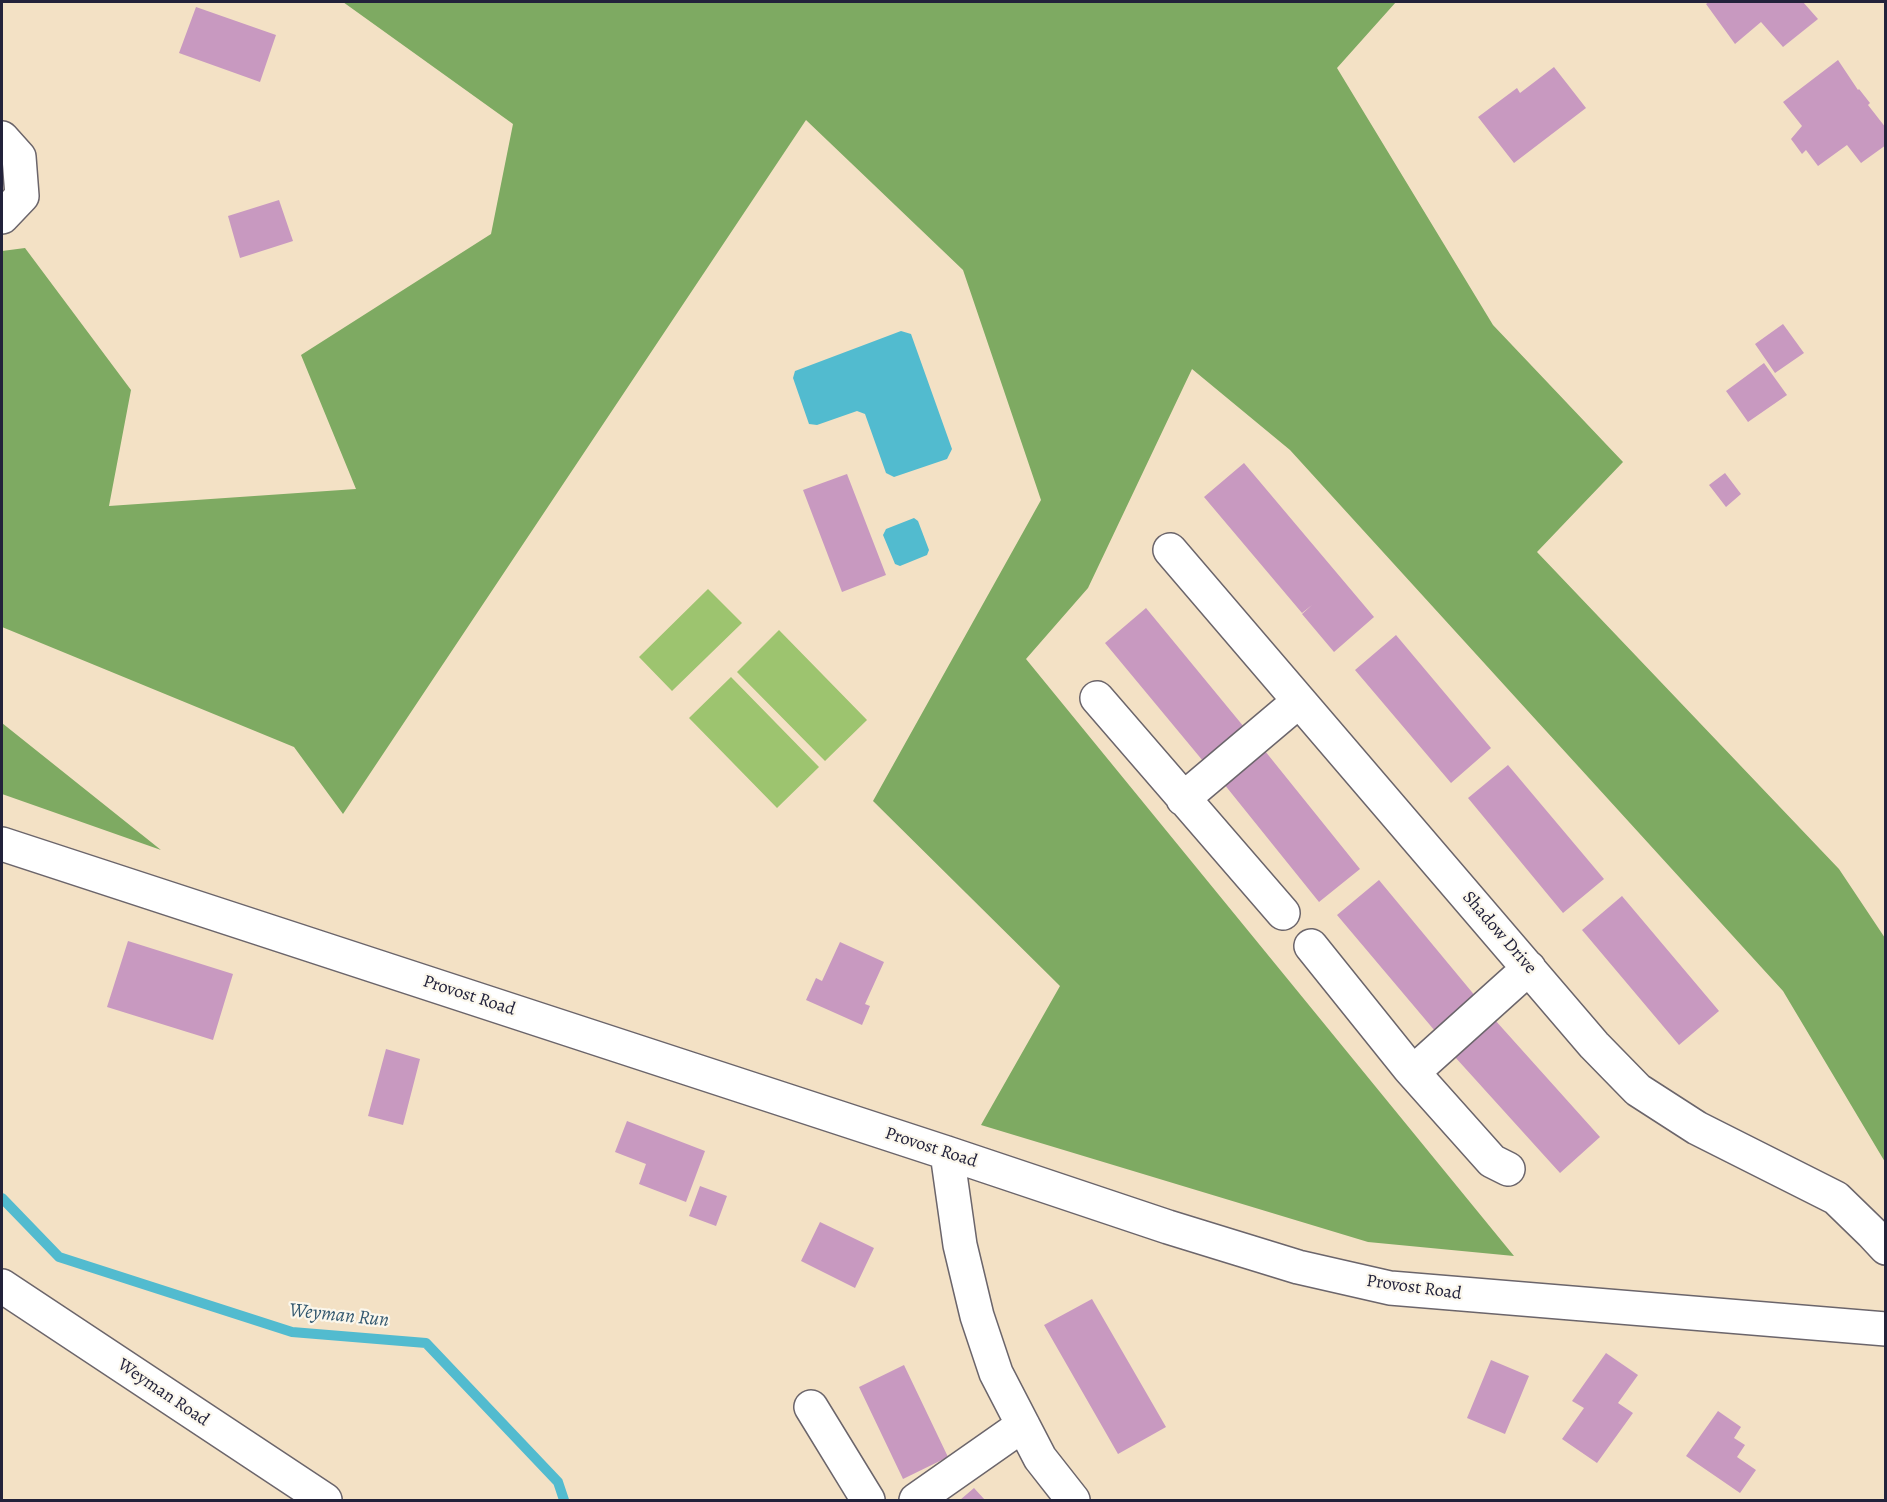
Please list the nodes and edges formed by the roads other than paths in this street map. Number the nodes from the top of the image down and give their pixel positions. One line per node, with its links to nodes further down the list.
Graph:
1 (2, 138): 2 (street)
2 (2, 217)
3 (1170, 550): 5 (street, Shadow Drive)
4 (1097, 698): 6 (street)
5 (1299, 701): 6 (street); 10 (street, Shadow Drive)
6 (1183, 799): 8 (street)
7 (2, 844): 12 (street, Provost Road)
8 (1283, 913)
9 (1311, 946): 11 (street)
10 (1529, 968): 11 (street); 14 (street, Shadow Drive)
11 (1409, 1068): 13 (street)
12 (947, 1153): 16 (street, Provost Road); 18 (street)
13 (1508, 1169)
14 (1886, 1248)
15 (2, 1286): 19 (street, Weyman Road)
16 (1886, 1329)
17 (811, 1407): 20 (street)
18 (1023, 1425): 21 (street); 22 (street)
19 (325, 1500)
20 (868, 1500)
21 (916, 1500)
22 (1072, 1500)

